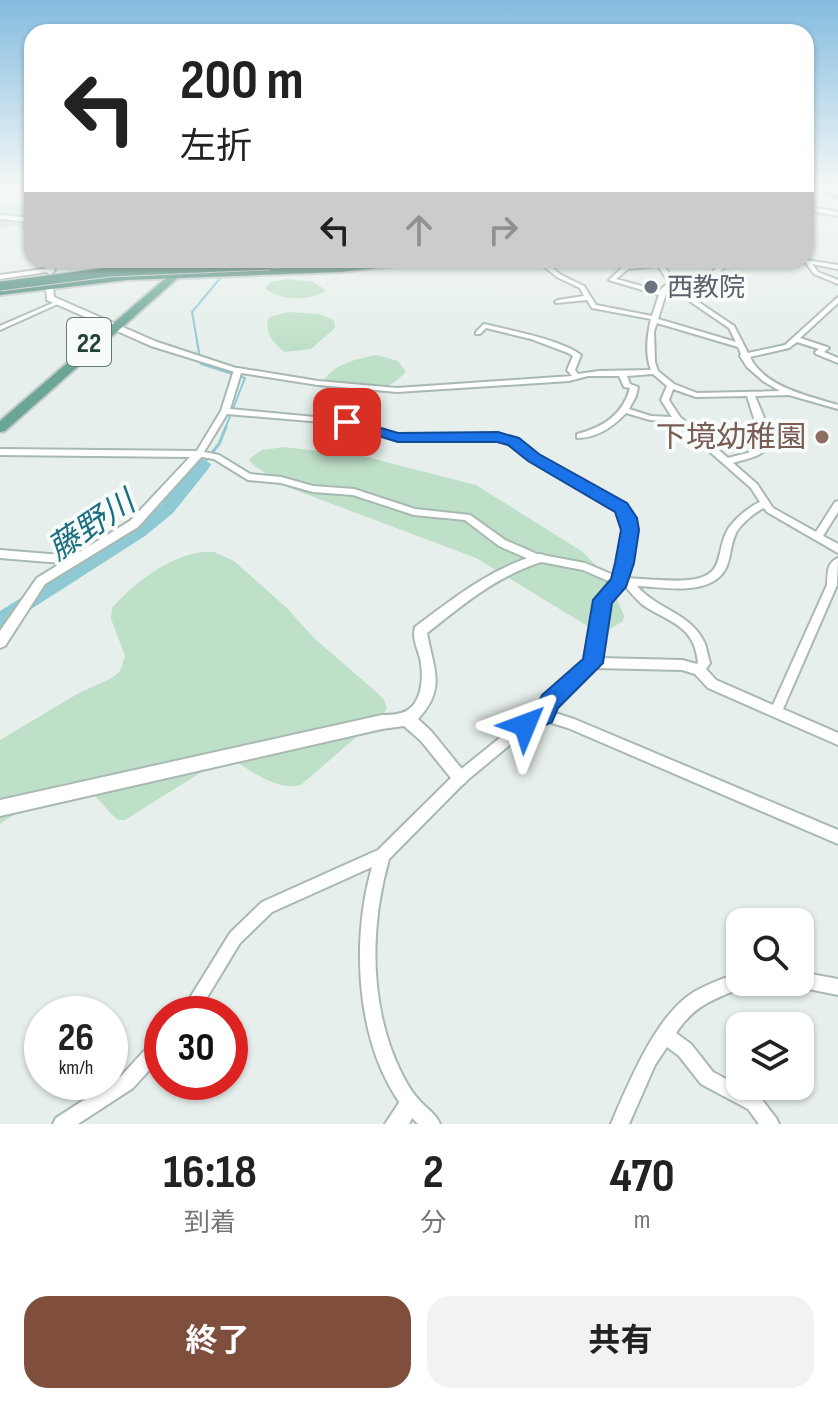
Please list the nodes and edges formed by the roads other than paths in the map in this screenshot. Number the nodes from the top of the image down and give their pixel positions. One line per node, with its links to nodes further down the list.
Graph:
1 (814, 265): 2 (street)
2 (838, 267)
3 (52, 268): 15 (street)
4 (162, 268): 18 (highway)
5 (174, 268): 18 (highway)
6 (180, 268): 26 (main road, 22)
7 (250, 268): 18 (highway, bridge)
8 (261, 268): 9 (highway)
9 (350, 268)
10 (549, 268): 21 (street)
11 (625, 268): 20 (street)
12 (662, 268): 17 (street)
13 (721, 268): 17 (street)
14 (812, 268): 16 (street)
15 (51, 271): 18 (street)
16 (838, 282)
17 (671, 284): 20 (street); 30 (street)
18 (0, 286)
19 (49, 287): 24 (street)
20 (662, 294): 25 (street)
21 (587, 298): 23 (street); 25 (street)
22 (838, 299): 29 (street)
23 (558, 302)
24 (57, 303): 26 (street); 27 (street)
25 (654, 319): 30 (street); 34 (street)
26 (112, 326): 33 (street); 44 (main road, 22); 45 (main road, 22)
27 (0, 328)
28 (478, 333): 36 (street)
29 (796, 339): 31 (street); 32 (street)
30 (741, 346): 31 (street)
31 (744, 356): 39 (street)
32 (838, 361)
33 (238, 370): 36 (street); 42 (street)
34 (655, 372): 35 (street); 37 (street)
35 (623, 375): 36 (street); 41 (street)
36 (576, 376)
37 (671, 386): 38 (street); 43 (street)
38 (750, 393): 39 (street); 49 (street)
39 (789, 393): 40 (street)
40 (838, 407)
41 (625, 410): 43 (street); 46 (street)
42 (225, 411): 48 (street); 58 (street)
43 (678, 420): 49 (street)
44 (0, 421)
45 (0, 428)
46 (580, 436)
47 (0, 452): 48 (street)
48 (199, 454): 55 (street); 56 (street)
49 (727, 462): 50 (street)
50 (764, 504): 52 (street); 58 (street)
51 (838, 504): 52 (street)
52 (818, 537): 53 (street)
53 (838, 549)
54 (0, 554): 56 (street)
55 (540, 558): 58 (street); 64 (street)
56 (74, 560): 59 (street)
57 (838, 562): 62 (street)
58 (624, 582): 60 (street); 61 (street)
59 (0, 642)
60 (593, 663): 61 (street); 63 (street)
61 (699, 670): 62 (street)
62 (776, 712): 65 (street)
63 (544, 715): 66 (street); 68 (street)
64 (407, 719): 66 (street); 67 (street)
65 (838, 739)
66 (460, 778): 69 (street)
67 (0, 808)
68 (838, 837)
69 (383, 855): 73 (street); 76 (street)
70 (814, 983): 72 (street)
71 (726, 986): 74 (street)
72 (838, 987)
73 (199, 996)
74 (667, 1037): 80 (street); 81 (street)
75 (144, 1064): 77 (street)
76 (409, 1105): 78 (street); 79 (street)
77 (62, 1124)
78 (396, 1124)
79 (431, 1124)
80 (620, 1124)
81 (770, 1124)

